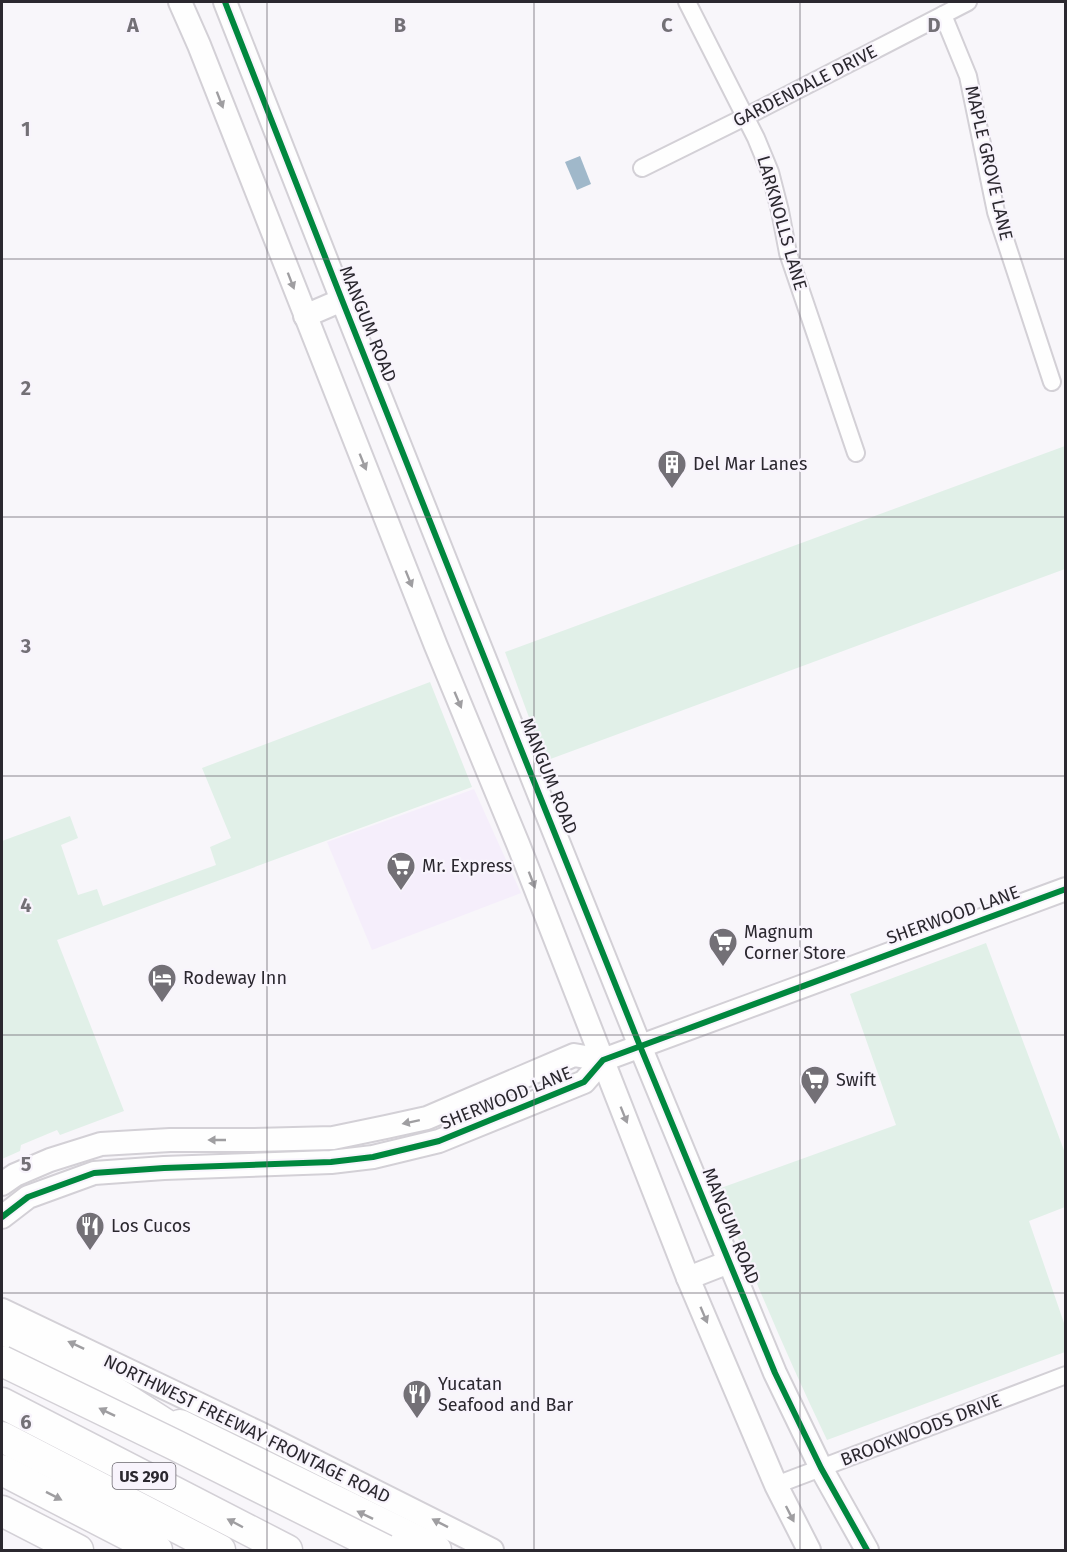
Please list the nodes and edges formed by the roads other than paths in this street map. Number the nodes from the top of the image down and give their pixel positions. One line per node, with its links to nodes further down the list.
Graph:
1 (180, 2): 9 (main road, one-way to 9)
2 (225, 2): 8 (main road, MANGUM ROAD)
3 (687, 2): 6 (street, LARKNOLLS LANE)
4 (968, 2): 5 (street, GARDENDALE DRIVE)
5 (943, 15): 6 (street, GARDENDALE DRIVE); 10 (street, MAPLE GROVE LANE)
6 (745, 117): 7 (street, GARDENDALE DRIVE); 11 (street, LARKNOLLS LANE)
7 (642, 168)
8 (342, 300): 9 (main road); 12 (main road, MANGUM ROAD)
9 (305, 316): 13 (main road, one-way to 13)
10 (1052, 382)
11 (856, 453)
12 (555, 832): 13 (main road); 15 (main road, MANGUM ROAD)
13 (518, 844): 16 (main road, one-way to 16)
14 (1065, 889): 15 (main road, SHERWOOD LANE)
15 (640, 1046): 16 (main road, SHERWOOD LANE); 19 (main road, MANGUM ROAD)
16 (603, 1060): 17 (main road, SHERWOOD LANE, one-way to 17); 18 (main road, SHERWOOD LANE); 20 (main road, one-way to 20)
17 (2, 1184)
18 (2, 1217)
19 (729, 1262): 20 (main road); 28 (main road, MANGUM ROAD)
20 (688, 1278): 30 (main road, one-way to 30)
21 (2, 1310): 39 (main road, NORTHWEST FREEWAY FRONTAGE ROAD, one-way to 21)
22 (2, 1328): 25 (highway)
23 (2, 1361): 37 (highway, one-way to 23, bridge)
24 (1065, 1375): 28 (street, BROOKWOODS DRIVE)
25 (121, 1396): 36 (highway); 38 (highway, one-way to 25)
26 (2, 1402): 35 (highway, US 290, one-way to 26)
27 (2, 1437): 34 (highway)
28 (821, 1468): 30 (street, BROOKWOODS DRIVE); 41 (main road, MANGUM ROAD)
29 (2, 1470): 33 (highway, one-way to 33)
30 (776, 1485): 40 (main road, one-way to 40)
31 (2, 1511): 32 (highway)
32 (69, 1546)
33 (158, 1551)
34 (220, 1551)
35 (287, 1551)
36 (363, 1551)
37 (385, 1551)
38 (436, 1551)
39 (492, 1551)
40 (809, 1551)
41 (867, 1551)

